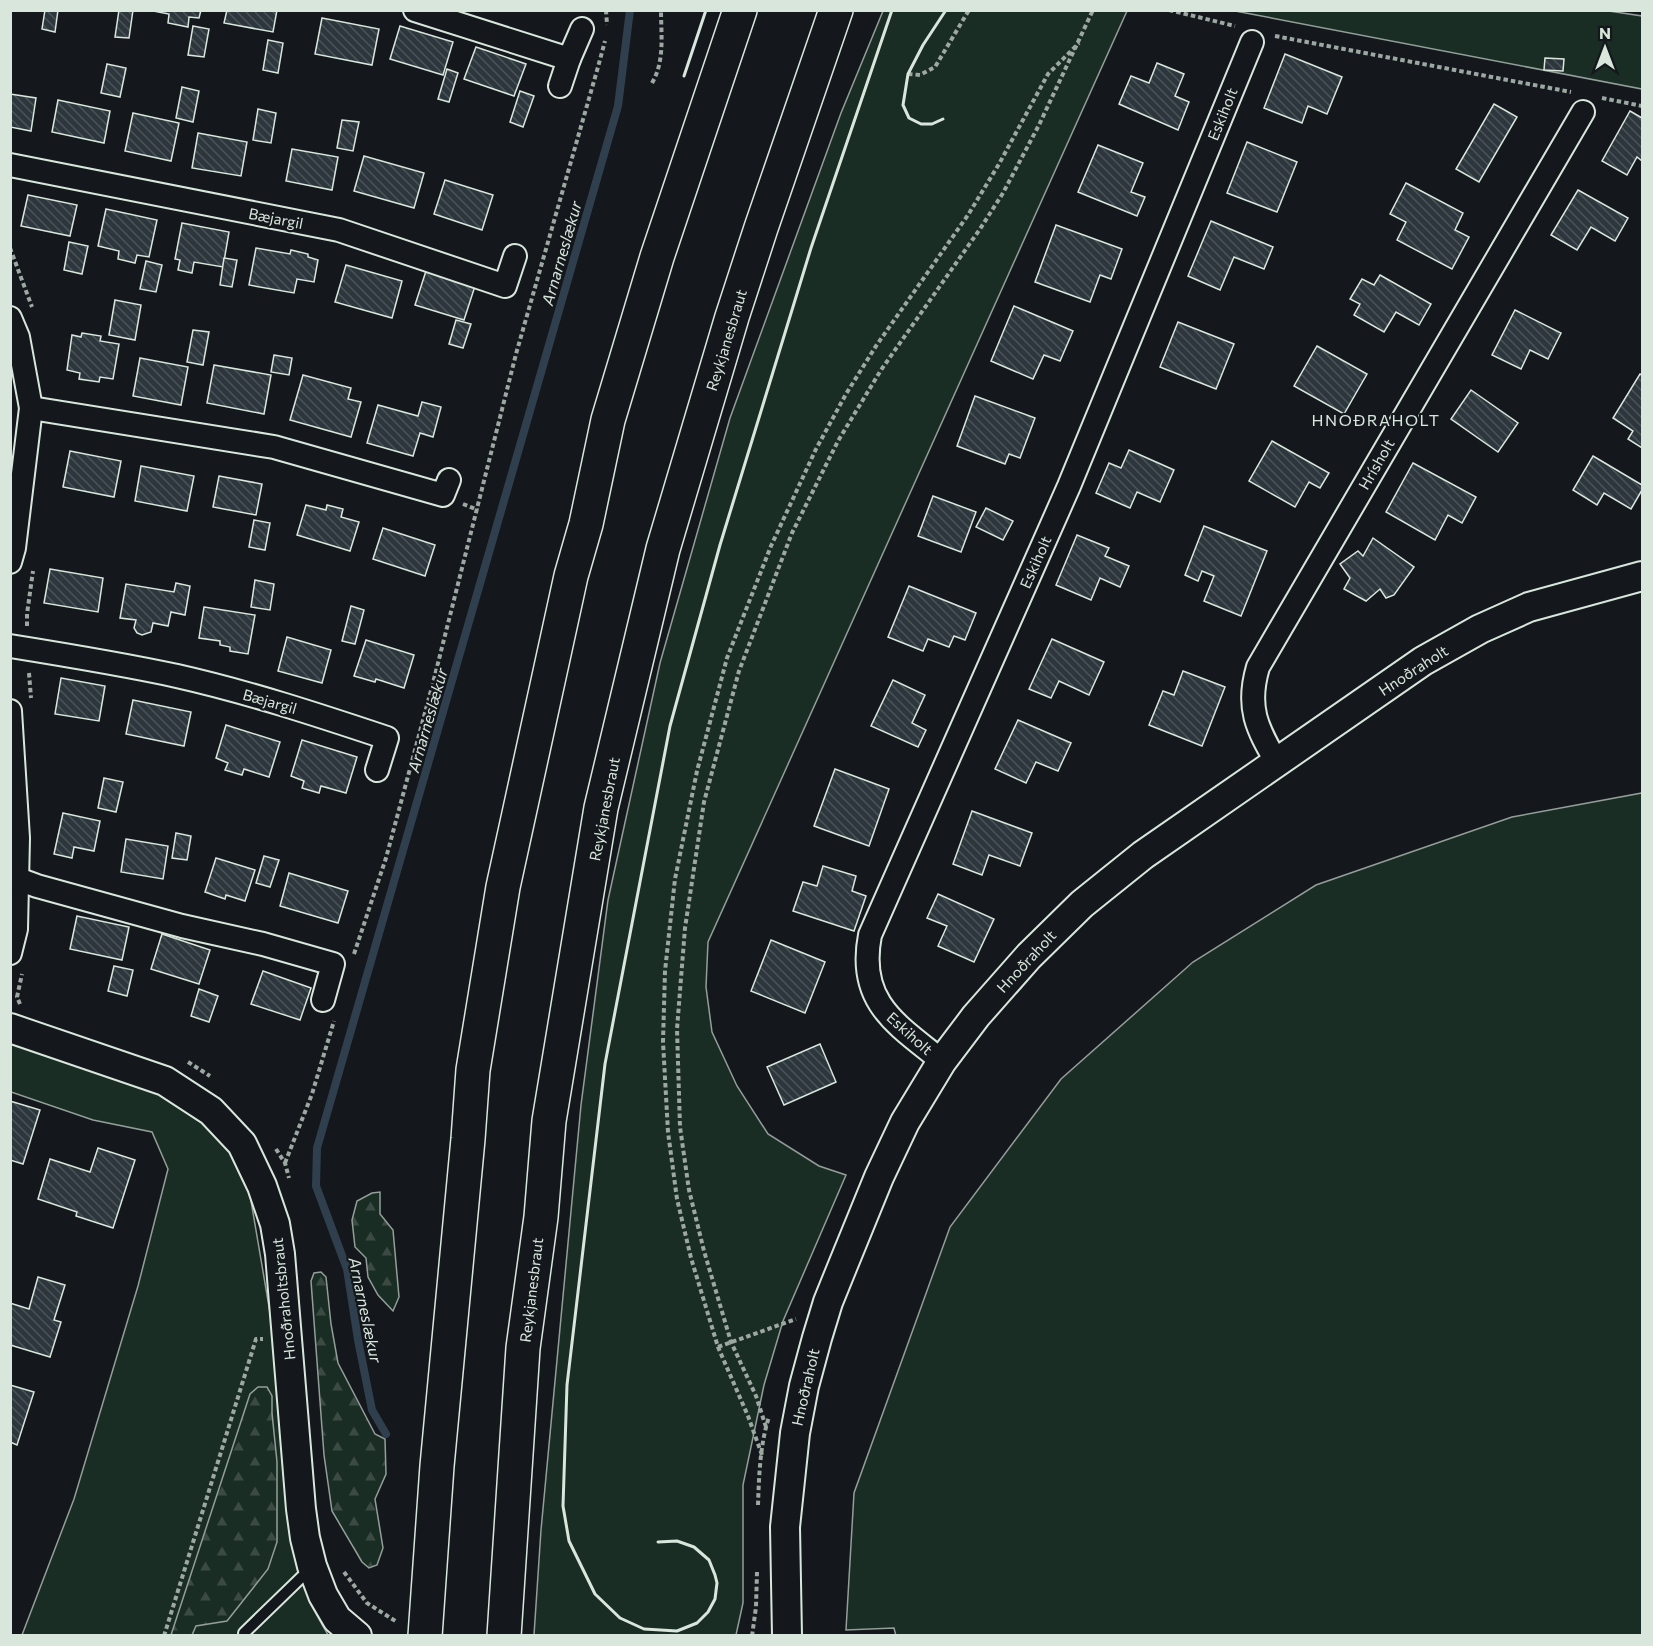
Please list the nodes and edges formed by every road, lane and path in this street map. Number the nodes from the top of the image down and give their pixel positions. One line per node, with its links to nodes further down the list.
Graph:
1 (415, 10): 12 (street)
2 (606, 10): 33 (path)
3 (661, 10): 14 (path)
4 (740, 10): 46 (highway)
5 (836, 10): 50 (highway, Reykjanesbraut)
6 (969, 10): 13 (path)
7 (1094, 10): 11 (path)
8 (1169, 10): 10 (path)
9 (582, 29): 12 (street)
10 (1252, 34): 16 (path); 36 (street, Eskiholt)
11 (1079, 43): 40 (path); 41 (path)
12 (569, 59): 15 (street)
13 (908, 74)
14 (652, 83)
15 (560, 86)
16 (1572, 92)
17 (1589, 104): 18 (path); 29 (street, Hrísholt)
18 (1642, 106)
19 (10, 165): 20 (street, Bæjargil)
20 (515, 256)
21 (10, 318): 22 (street)
22 (31, 408): 23 (street); 24 (street)
23 (17, 464): 25 (street)
24 (449, 480)
25 (10, 562)
26 (1642, 576): 29 (street, Hnoðraholt)
27 (10, 646): 30 (street, Bæjargil)
28 (10, 711): 31 (street)
29 (1277, 763): 36 (street, Hnoðraholt)
30 (377, 770)
31 (14, 878): 32 (street); 34 (street)
32 (10, 953)
33 (351, 963)
34 (329, 1009): 37 (path)
35 (10, 1028): 44 (street, Hnoðraholtsbraut)
36 (942, 1061): 51 (street, Hnoðraholt)
37 (285, 1163)
38 (804, 1316): 40 (path)
39 (256, 1339): 48 (path)
40 (731, 1342): 41 (path); 42 (path)
41 (718, 1347): 43 (path)
42 (766, 1427)
43 (762, 1455)
44 (312, 1566): 47 (lane); 49 (street, Hnoðraholtsbraut)
45 (340, 1567): 46 (path)
46 (413, 1630)
47 (244, 1633)
48 (164, 1635)
49 (357, 1635)
50 (504, 1635)
51 (787, 1635)

